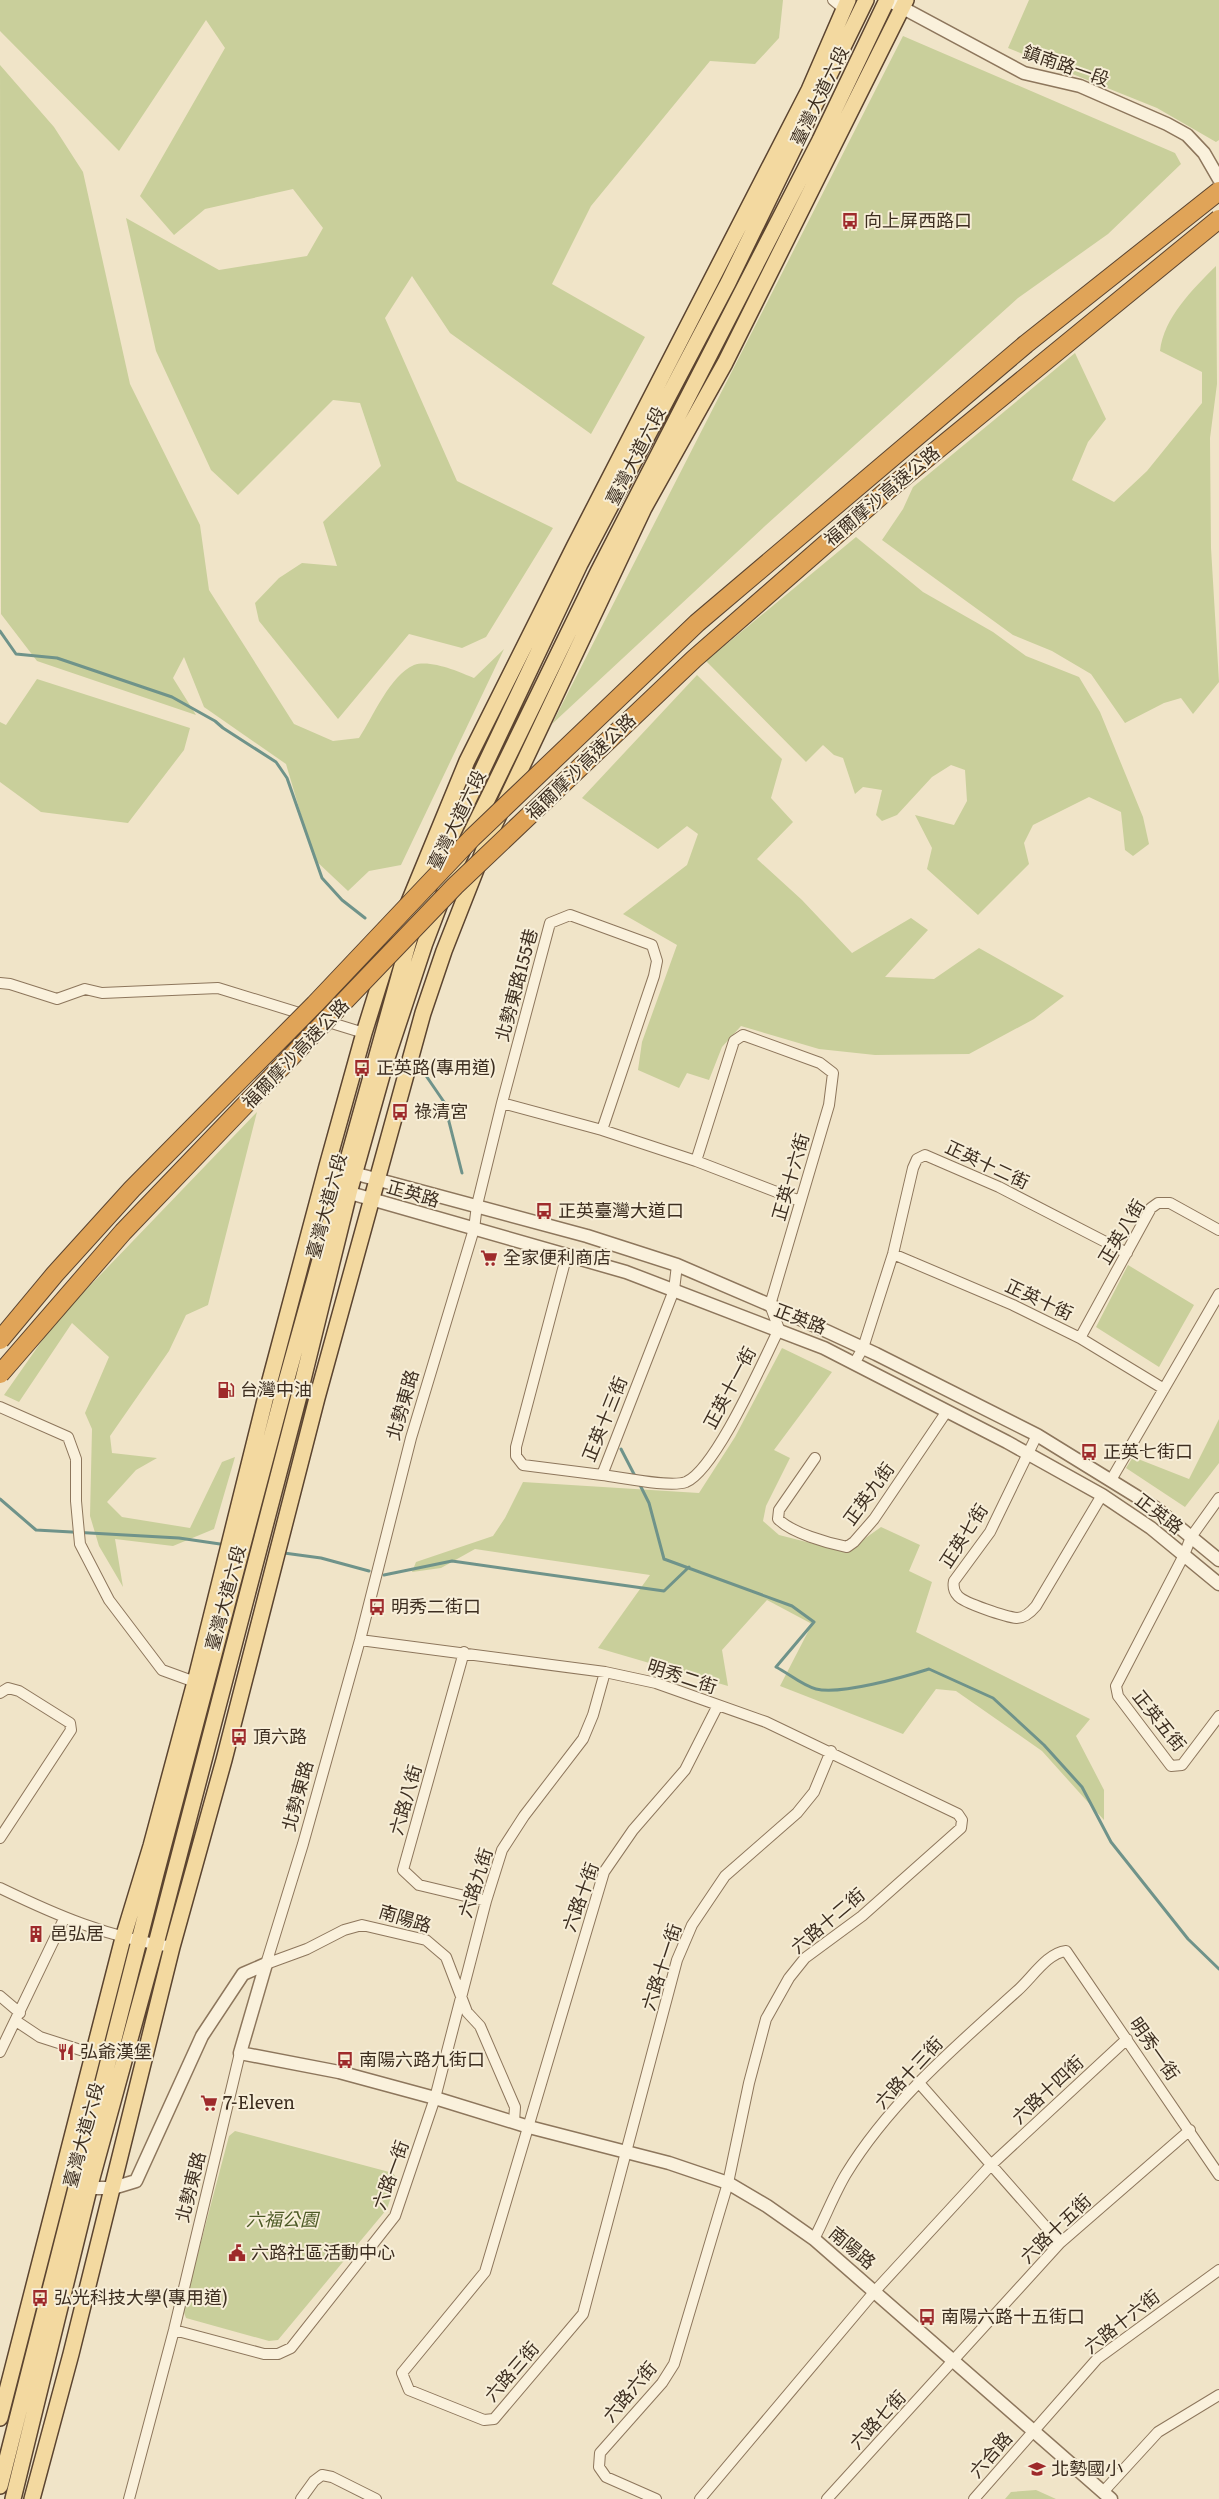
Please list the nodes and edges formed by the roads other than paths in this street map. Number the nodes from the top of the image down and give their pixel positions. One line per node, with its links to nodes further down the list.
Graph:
1 (866, 0): 14 (main road, 臺灣大道六段)
2 (887, 0): 4 (street, 鎮南路一段); 14 (main road, 臺灣大道六段)
3 (842, 3): 9 (main road, 臺灣大道六段)
4 (904, 4): 5 (street, 鎮南路一段); 15 (main road, 臺灣大道六段)
5 (1219, 179)
6 (1219, 192): 32 (highway, 福爾摩沙高速公路, bridge)
7 (1219, 219): 35 (highway, 福爾摩沙高速公路, bridge)
8 (0, 983): 9 (street)
9 (364, 1033): 13 (main road, 臺灣大道六段)
10 (502, 1103): 11 (street); 11 (street, 北勢東路155巷); 20 (street, 北勢東路)
11 (602, 1130): 12 (street)
12 (696, 1161): 19 (street); 19 (street, 正英十六街)
13 (327, 1166): 14 (street, 正英路); 16 (main road, 臺灣大道六段)
14 (349, 1172): 15 (street, 正英路); 17 (main road, 臺灣大道六段)
15 (378, 1180): 18 (main road, 臺灣大道六段); 20 (street, 正英路)
16 (322, 1185): 17 (street, 正英路); 53 (main road, 臺灣大道六段)
17 (344, 1192): 18 (street, 正英路); 66 (main road, 臺灣大道六段); 67 (main road, 臺灣大道六段)
18 (373, 1200): 21 (street, 正英路); 68 (main road, 臺灣大道六段)
19 (800, 1201): 29 (street, 正英十六街)
20 (477, 1205): 21 (street, 北勢東路); 26 (street, 正英路)
21 (474, 1229): 24 (street, 正英路); 50 (street, 北勢東路)
22 (1219, 1230): 23 (street, 正英八街)
23 (1127, 1253): 25 (street, 正英十二街); 31 (street, 正英八街)
24 (567, 1254): 27 (street, 正英路); 42 (street, 正英十三街)
25 (893, 1254): 31 (street, 正英十街); 33 (street, 正英十二街)
26 (677, 1265): 27 (street, 正英十三街); 29 (street, 正英路)
27 (674, 1290): 30 (street, 正英路); 42 (street, 正英十三街)
28 (1219, 1294): 36 (street)
29 (770, 1305): 30 (street); 33 (street, 正英路)
30 (779, 1329): 34 (street, 正英路); 42 (street, 正英十一街)
31 (1080, 1338): 36 (street, 正英十街)
32 (0, 1340)
33 (863, 1348): 34 (street, 正英十二街); 39 (street, 正英路)
34 (855, 1362): 38 (street, 正英路)
35 (0, 1374)
36 (1164, 1389): 43 (street)
37 (0, 1407): 53 (street)
38 (948, 1411): 40 (street, 正英路); 41 (street, 正英九街)
39 (1037, 1435): 40 (street, 正英七街); 43 (street, 正英路)
40 (1028, 1454): 44 (street, 正英路); 44 (street, 正英七街)
41 (815, 1458)
42 (602, 1475)
43 (1111, 1480): 46 (street, 正英路)
44 (1102, 1495): 47 (street, 正英路)
45 (1219, 1498): 46 (street)
46 (1191, 1537): 47 (street); 48 (street, 正英路)
47 (1184, 1555): 49 (street, 正英路); 58 (street, 正英五街)
48 (1219, 1560)
49 (1219, 1584)
50 (360, 1640): 51 (street, 明秀二街); 70 (street, 北勢東路)
51 (464, 1652): 52 (street, 明秀二街); 63 (street, 六路八街)
52 (605, 1672): 55 (street, 明秀二街); 63 (street, 六路九街)
53 (195, 1682): 65 (main road, 臺灣大道六段)
54 (0, 1692): 61 (street)
55 (718, 1705): 59 (street, 明秀二街); 81 (street, 六路十街)
56 (1219, 1716): 58 (street, 正英五街)
57 (1219, 1732): 58 (street)
58 (1207, 1735)
59 (831, 1751): 60 (street, 明秀二街); 83 (street, 六路十一街)
60 (961, 1828): 86 (street, 六路十二街)
61 (0, 1838)
62 (0, 1888): 64 (street)
63 (486, 1901): 71 (street, 六路九街)
64 (64, 1919): 65 (street); 73 (street)
65 (123, 1938): 66 (street); 77 (main road, 臺灣大道六段)
66 (140, 1941): 67 (street); 88 (main road, 臺灣大道六段)
67 (156, 1944): 68 (street); 88 (main road, 臺灣大道六段)
68 (172, 1947): 89 (main road, 臺灣大道六段)
69 (1056, 1952): 74 (street, 明秀一街); 78 (street, 六路十三街)
70 (266, 1964): 71 (street, 南陽路); 76 (street, 北勢東路); 89 (street)
71 (461, 1995): 79 (street, 六路九街); 80 (street, 南陽路)
72 (0, 1996): 73 (street)
73 (18, 2017): 75 (street); 77 (street)
74 (1127, 2039): 82 (street, 明秀一街); 84 (street, 六路十四街)
75 (0, 2052)
76 (240, 2053): 79 (street, 南陽路); 94 (street, 北勢東路)
77 (94, 2054): 87 (main road, 臺灣大道六段)
78 (920, 2084): 84 (street); 90 (street, 六路十三街)
79 (434, 2098): 80 (street, 南陽路); 94 (street, 六路一街)
80 (514, 2122): 81 (street, 南陽路)
81 (529, 2127): 83 (street, 南陽路); 83 (street, 六路三街)
82 (1190, 2130): 85 (street, 明秀一街); 91 (street, 六路十五街)
83 (625, 2151): 86 (street, 南陽路)
84 (991, 2165): 91 (street); 93 (street, 六路十四街)
85 (1219, 2175)
86 (728, 2183): 90 (street, 南陽路); 106 (street, 六路六街)
87 (59, 2188): 88 (street); 97 (main road, 臺灣大道六段)
88 (82, 2188): 89 (street); 99 (main road, 臺灣大道六段); 101 (main road, 臺灣大道六段)
89 (113, 2188): 102 (main road, 臺灣大道六段)
90 (814, 2239): 93 (street, 南陽路)
91 (1060, 2243): 95 (street, 六路十五街)
92 (1219, 2270): 98 (street, 六路十六街)
93 (875, 2291): 95 (street, 南陽路); 107 (street)
94 (174, 2330): 103 (street, 北勢東路)
95 (954, 2362): 98 (street, 南陽路); 108 (street, 六路七街)
96 (1219, 2395): 100 (street)
97 (0, 2418)
98 (1033, 2432): 100 (street, 南陽路); 109 (street, 六合路)
99 (0, 2486)
100 (1107, 2496)
101 (13, 2499)
102 (32, 2499)
103 (129, 2499)
104 (301, 2499): 105 (street)
105 (376, 2499)
106 (656, 2499)
107 (700, 2499)
108 (827, 2499)
109 (974, 2499)

